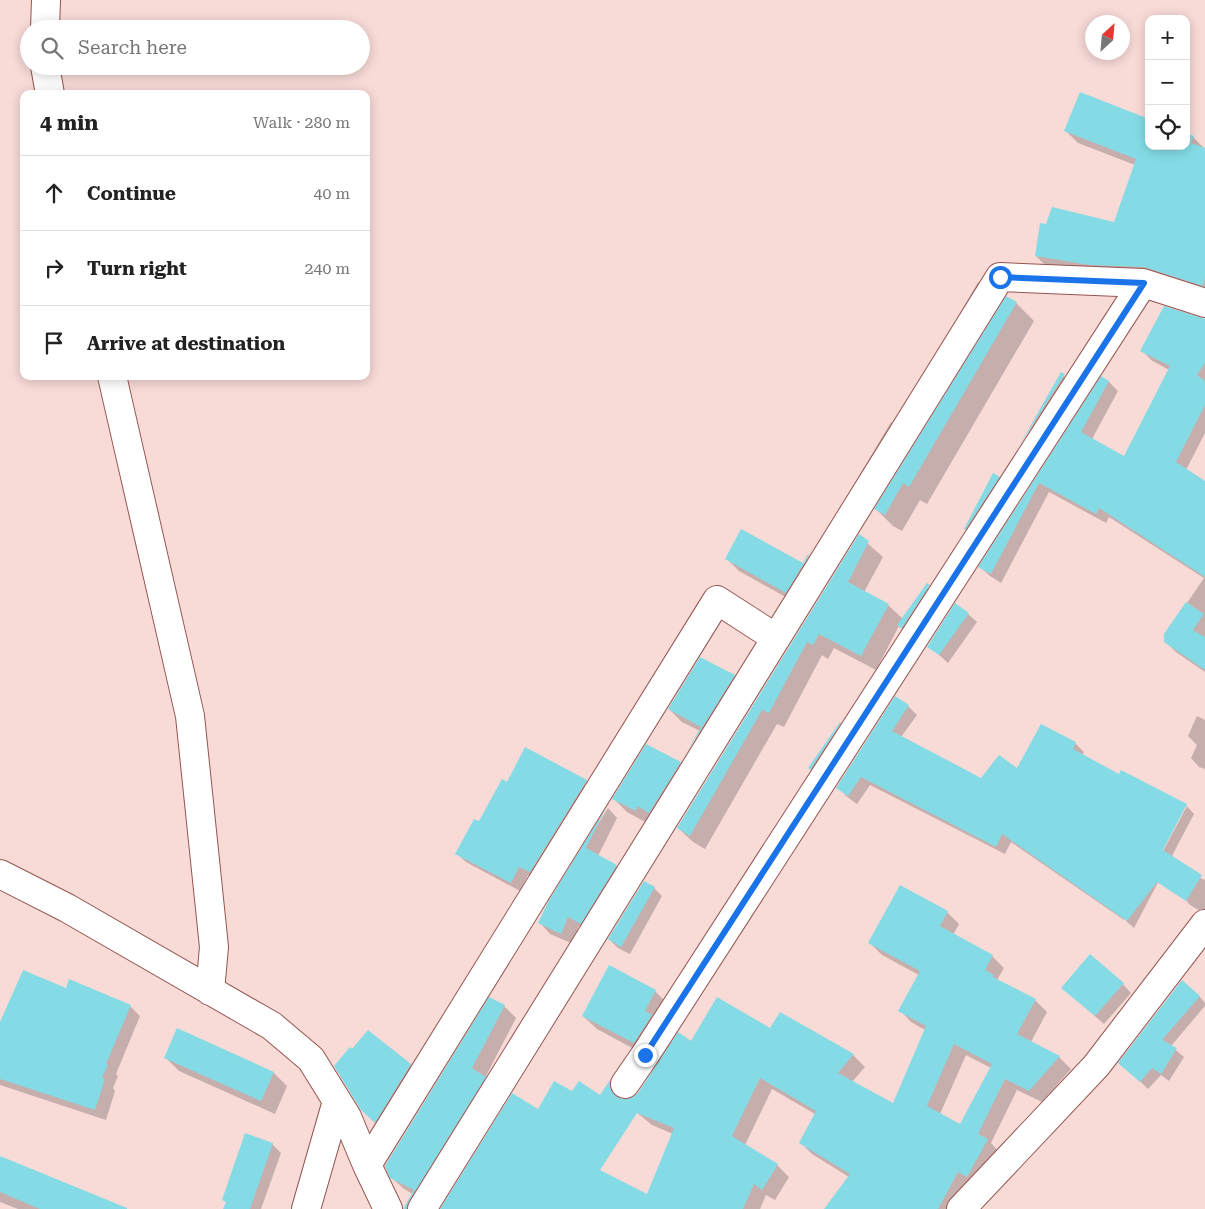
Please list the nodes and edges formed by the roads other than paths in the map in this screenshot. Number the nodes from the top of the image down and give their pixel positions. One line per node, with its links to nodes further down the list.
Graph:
1 (46, 0): 2 (street)
2 (45, 20)
3 (47, 75): 4 (street)
4 (49, 90)
5 (1144, 283): 6 (street); 8 (street); 12 (street)
6 (1205, 303)
7 (113, 380): 11 (street)
8 (776, 638): 14 (street); 17 (street)
9 (0, 874): 11 (street)
10 (1205, 924): 18 (street)
11 (210, 991): 13 (street)
12 (625, 1084)
13 (337, 1101): 14 (street); 15 (street)
14 (366, 1164): 16 (street)
15 (306, 1209)
16 (388, 1209)
17 (422, 1209)
18 (961, 1209)

